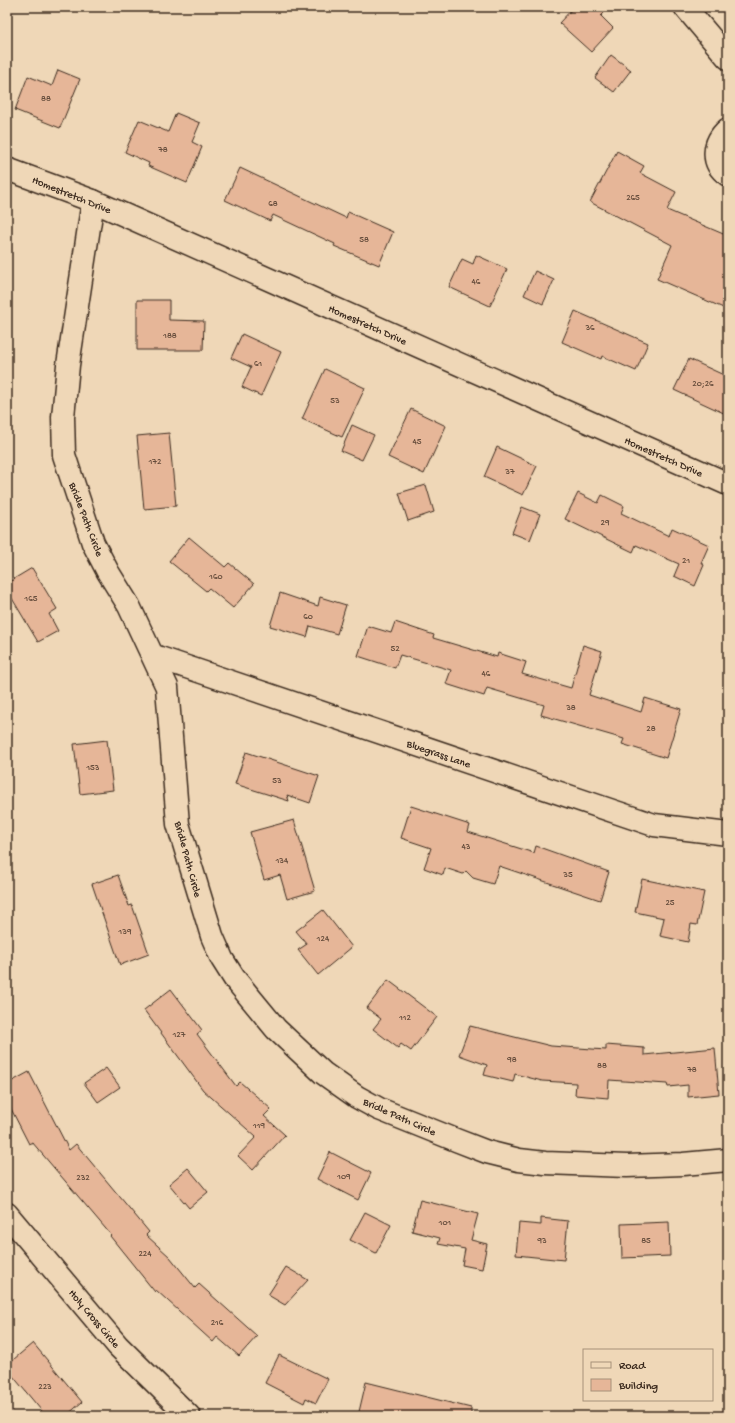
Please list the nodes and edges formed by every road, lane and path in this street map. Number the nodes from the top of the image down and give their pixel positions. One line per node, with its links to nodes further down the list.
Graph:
1 (685, 7): 2 (street)
2 (728, 58)
3 (728, 128): 5 (street)
4 (7, 169): 6 (street, Homestretch Drive)
5 (728, 175)
6 (93, 201): 7 (street, Homestretch Drive); 8 (street, Bridle Path Circle)
7 (728, 484)
8 (154, 656): 9 (street, Bluegrass Lane); 10 (street, Bridle Path Circle)
9 (728, 834)
10 (728, 1160)
11 (7, 1214): 12 (street, Holy Cross Circle)
12 (189, 1416)

